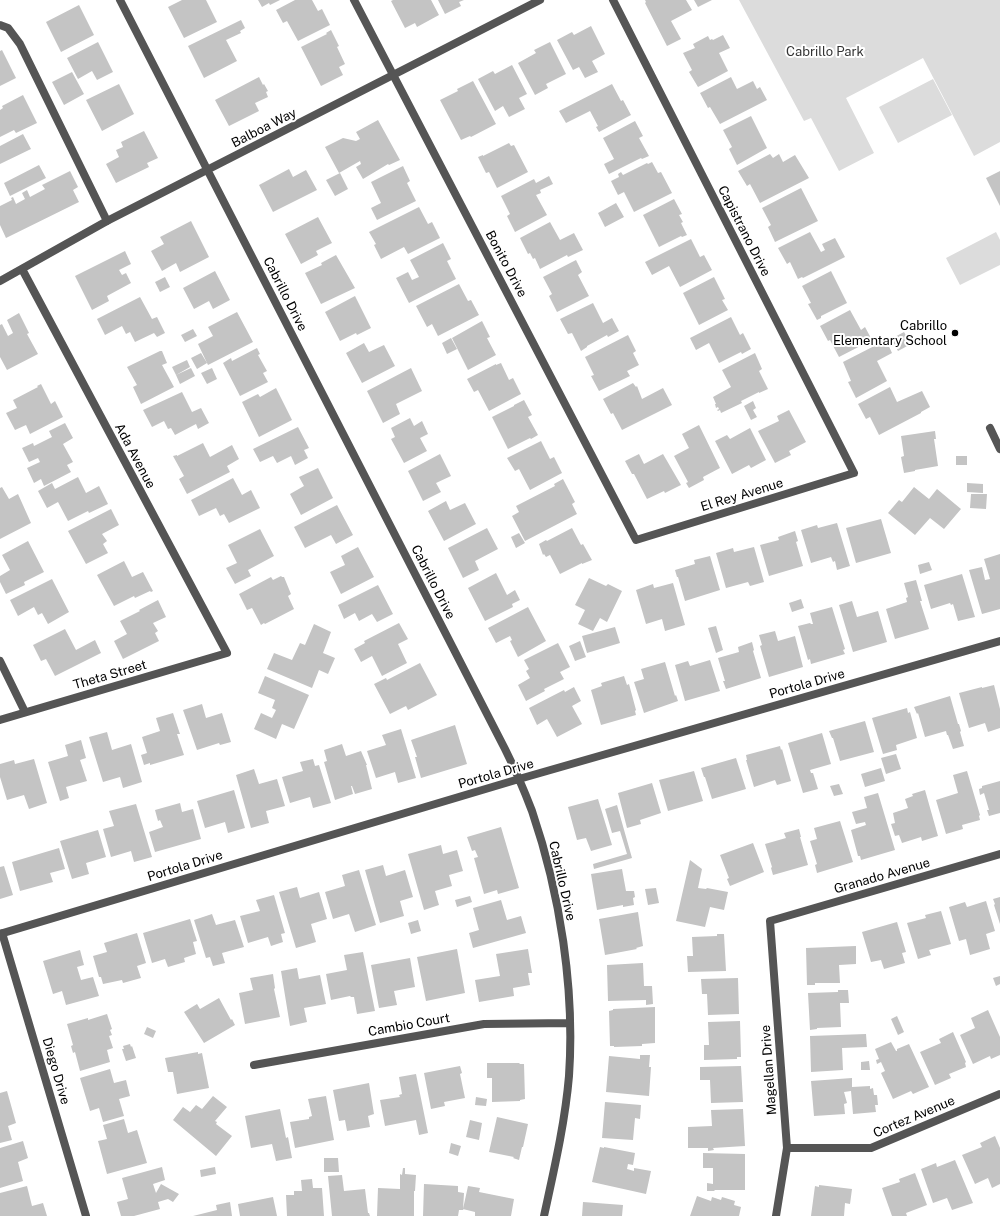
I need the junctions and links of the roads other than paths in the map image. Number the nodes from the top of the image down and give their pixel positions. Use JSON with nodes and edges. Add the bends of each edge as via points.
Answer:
{"nodes":[{"id":1,"x":120,"y":0,"type":"edge"},
{"id":2,"x":354,"y":0,"type":"edge"},
{"id":3,"x":540,"y":0,"type":"edge"},
{"id":4,"x":613,"y":0,"type":"edge"},
{"id":5,"x":0,"y":25,"type":"edge"},
{"id":6,"x":394,"y":76,"type":"junction"},
{"id":7,"x":207,"y":170,"type":"junction"},
{"id":8,"x":107,"y":222,"type":"junction"},
{"id":9,"x":22,"y":270,"type":"junction"},
{"id":10,"x":0,"y":281,"type":"edge"},
{"id":11,"x":990,"y":428,"type":"dead end"},
{"id":12,"x":1000,"y":448,"type":"edge"},
{"id":13,"x":854,"y":473,"type":"joint"},
{"id":14,"x":636,"y":540,"type":"joint"},
{"id":15,"x":1000,"y":641,"type":"edge"},
{"id":16,"x":227,"y":654,"type":"joint"},
{"id":17,"x":0,"y":661,"type":"edge"},
{"id":18,"x":25,"y":712,"type":"junction"},
{"id":19,"x":0,"y":720,"type":"edge"},
{"id":20,"x":519,"y":779,"type":"junction"},
{"id":21,"x":1000,"y":854,"type":"edge"},
{"id":22,"x":770,"y":921,"type":"joint"},
{"id":23,"x":1,"y":934,"type":"edge"},
{"id":24,"x":570,"y":1023,"type":"junction"},
{"id":25,"x":254,"y":1065,"type":"dead end"},
{"id":26,"x":1000,"y":1094,"type":"edge"},
{"id":27,"x":787,"y":1148,"type":"junction"},
{"id":28,"x":86,"y":1216,"type":"edge"},
{"id":29,"x":544,"y":1216,"type":"edge"},
{"id":30,"x":776,"y":1216,"type":"edge"}],
"edges":[{"from":1,"to":7,"type":"street","name":"Cabrillo Drive"},
{"from":2,"to":6,"type":"street","name":"Bonito Drive"},
{"from":3,"to":6,"type":"street","name":"Balboa Way"},
{"from":4,"to":13,"type":"street","name":"Capistrano Drive"},
{"from":5,"to":8,"type":"street","via":[[8,28],[20,44]]},
{"from":6,"to":7,"type":"street","name":"Balboa Way"},
{"from":6,"to":14,"type":"street","name":"Bonito Drive"},
{"from":7,"to":8,"type":"street","name":"Balboa Way"},
{"from":7,"to":20,"type":"street","name":"Cabrillo Drive"},
{"from":8,"to":9,"type":"street","name":"Balboa Way"},
{"from":9,"to":10,"type":"street","name":"Balboa Way"},
{"from":9,"to":16,"type":"street","name":"Ada Avenue"},
{"from":11,"to":12,"type":"street"},
{"from":13,"to":14,"type":"street","name":"El Rey Avenue"},
{"from":15,"to":20,"type":"street","name":"Portola Drive"},
{"from":16,"to":18,"type":"street","name":"Theta Street"},
{"from":17,"to":18,"type":"street"},
{"from":18,"to":19,"type":"street","name":"Theta Street"},
{"from":20,"to":23,"type":"street","name":"Portola Drive"},
{"from":20,"to":24,"type":"street","name":"Cabrillo Drive","via":[[532,811],[559,914]]},
{"from":21,"to":22,"type":"street","name":"Granado Avenue"},
{"from":22,"to":27,"type":"street","name":"Magellan Drive"},
{"from":23,"to":28,"type":"street","name":"Diego Drive"},
{"from":24,"to":25,"type":"street","name":"Cambio Court","via":[[484,1024]]},
{"from":24,"to":29,"type":"street","name":"Cabrillo Drive","via":[[569,1076],[563,1127]]},
{"from":26,"to":27,"type":"street","name":"Cortez Avenue","via":[[871,1148]]},
{"from":27,"to":30,"type":"street","name":"Magellan Drive"}]}
